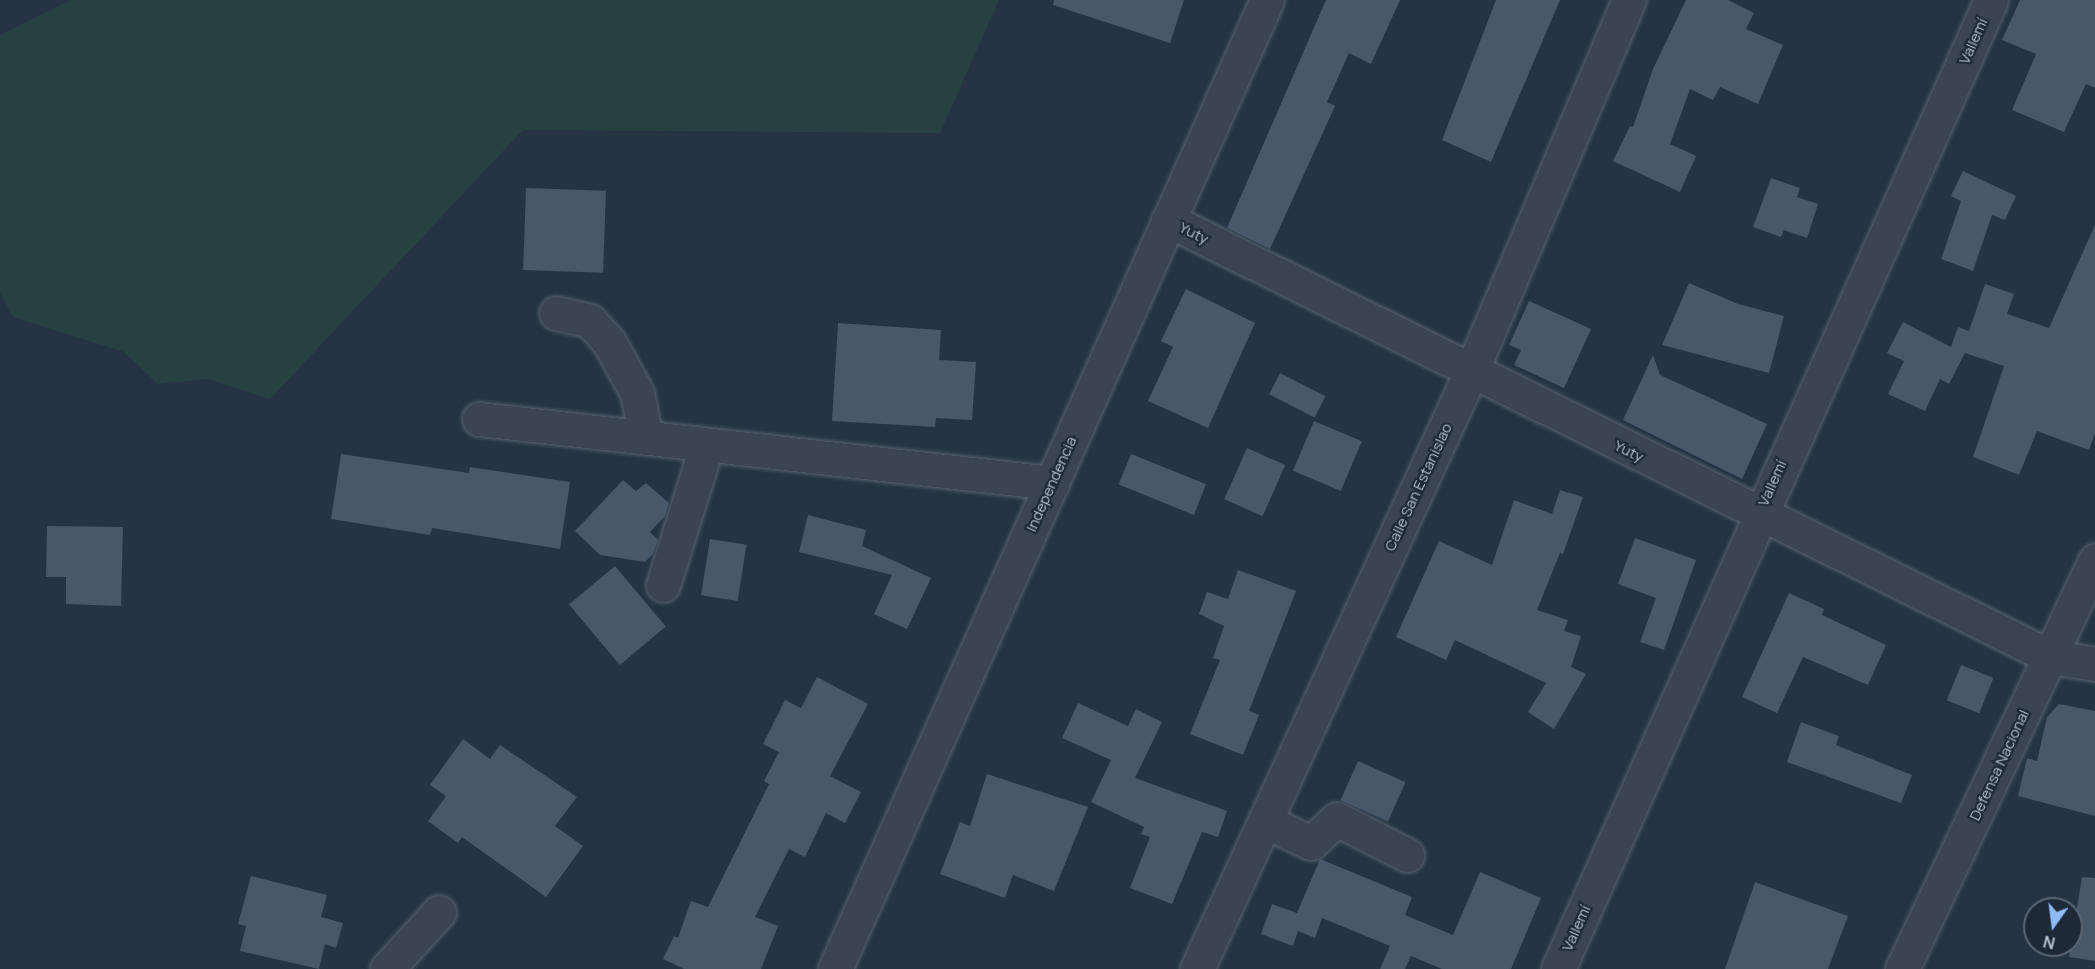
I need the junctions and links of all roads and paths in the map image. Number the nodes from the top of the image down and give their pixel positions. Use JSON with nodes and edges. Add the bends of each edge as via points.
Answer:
{"nodes":[{"id":1,"x":1267,"y":0,"type":"edge"},
{"id":2,"x":1629,"y":0,"type":"edge"},
{"id":3,"x":1991,"y":0,"type":"edge"},
{"id":4,"x":1168,"y":220,"type":"junction"},
{"id":5,"x":556,"y":313,"type":"dead end"},
{"id":6,"x":1471,"y":372,"type":"junction"},
{"id":7,"x":479,"y":419,"type":"dead end"},
{"id":8,"x":646,"y":438,"type":"junction"},
{"id":9,"x":707,"y":445,"type":"junction"},
{"id":10,"x":1052,"y":483,"type":"junction"},
{"id":11,"x":1758,"y":515,"type":"junction"},
{"id":12,"x":2095,"y":560,"type":"edge"},
{"id":13,"x":663,"y":585,"type":"dead end"},
{"id":14,"x":2050,"y":657,"type":"junction"},
{"id":15,"x":2095,"y":664,"type":"edge"},
{"id":16,"x":1265,"y":821,"type":"junction"},
{"id":17,"x":1407,"y":855,"type":"dead end"},
{"id":18,"x":439,"y":912,"type":"dead end"},
{"id":19,"x":842,"y":967,"type":"edge"},
{"id":20,"x":387,"y":969,"type":"edge"},
{"id":21,"x":1197,"y":969,"type":"edge"},
{"id":22,"x":1558,"y":969,"type":"edge"},
{"id":23,"x":1902,"y":969,"type":"edge"}],
"edges":[{"from":1,"to":4,"type":"street","name":"Independencia"},
{"from":2,"to":6,"type":"street","name":"Calle San Estanislao"},
{"from":3,"to":11,"type":"street","name":"Vallemí"},
{"from":4,"to":6,"type":"street","name":"Yuty"},
{"from":4,"to":10,"type":"street","name":"Independencia"},
{"from":5,"to":8,"type":"street","via":[[590,321],[609,342],[637,393]]},
{"from":6,"to":11,"type":"street","name":"Yuty"},
{"from":6,"to":16,"type":"street","name":"Calle San Estanislao"},
{"from":7,"to":8,"type":"street"},
{"from":8,"to":9,"type":"street"},
{"from":9,"to":10,"type":"street"},
{"from":9,"to":13,"type":"street"},
{"from":10,"to":19,"type":"street","name":"Independencia"},
{"from":11,"to":14,"type":"street","name":"Yuty"},
{"from":11,"to":22,"type":"street","name":"Vallemí"},
{"from":12,"to":14,"type":"street","name":"Defensa Nacional"},
{"from":14,"to":15,"type":"street","name":"Yuty"},
{"from":14,"to":23,"type":"street","name":"Defensa Nacional"},
{"from":16,"to":17,"type":"street","via":[[1311,843],[1337,819]]},
{"from":16,"to":21,"type":"street","name":"Calle San Estanislao"},
{"from":18,"to":20,"type":"street"}]}
